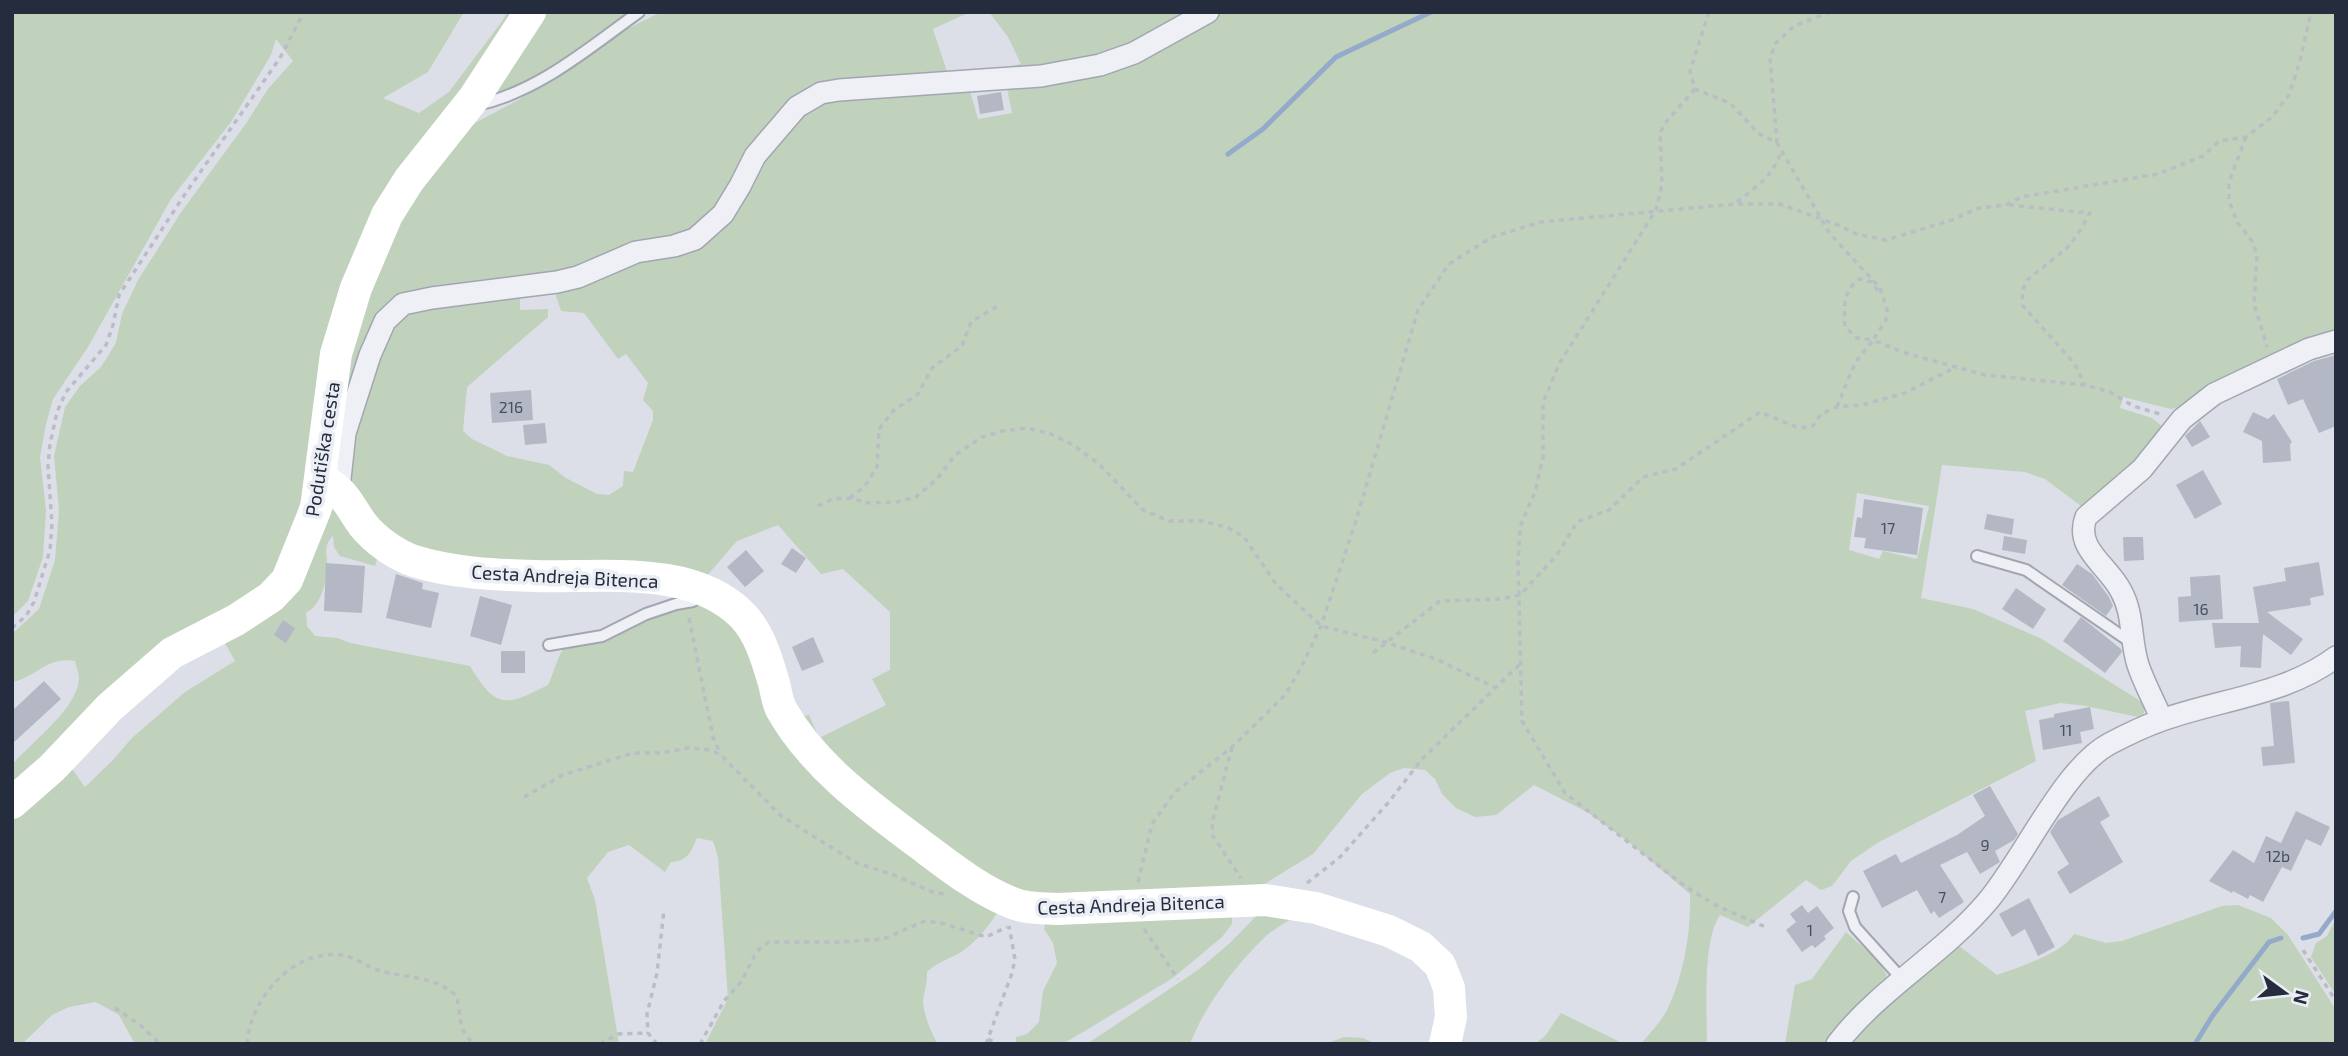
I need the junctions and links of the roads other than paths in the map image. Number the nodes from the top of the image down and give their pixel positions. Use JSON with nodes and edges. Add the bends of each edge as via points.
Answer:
{"nodes":[{"id":1,"x":530,"y":12,"type":"edge"},
{"id":2,"x":639,"y":12,"type":"edge"},
{"id":3,"x":1208,"y":12,"type":"edge"},
{"id":4,"x":467,"y":108,"type":"junction"},
{"id":5,"x":2336,"y":341,"type":"edge"},
{"id":6,"x":330,"y":483,"type":"junction"},
{"id":7,"x":1977,"y":555,"type":"dead end"},
{"id":8,"x":708,"y":592,"type":"junction"},
{"id":9,"x":548,"y":645,"type":"dead end"},
{"id":10,"x":2134,"y":645,"type":"junction"},
{"id":11,"x":2336,"y":657,"type":"edge"},
{"id":12,"x":2162,"y":720,"type":"junction"},
{"id":13,"x":12,"y":803,"type":"edge"},
{"id":14,"x":1853,"y":897,"type":"dead end"},
{"id":15,"x":1902,"y":979,"type":"junction"},
{"id":16,"x":1445,"y":1044,"type":"edge"},
{"id":17,"x":1837,"y":1044,"type":"edge"}],
"edges":[{"from":1,"to":4,"type":"street","name":"Podutiška cesta"},
{"from":2,"to":4,"type":"lane","via":[[512,96]]},
{"from":3,"to":6,"type":"street","via":[[1134,53],[1070,72],[821,93],[797,107],[767,140],[723,214],[695,239],[636,253],[557,282],[403,304],[385,321],[370,355]]},
{"from":4,"to":6,"type":"street","name":"Podutiška cesta","via":[[387,215],[356,288],[336,354],[326,425]]},
{"from":5,"to":10,"type":"street","via":[[2214,394],[2182,419],[2142,469],[2086,517],[2082,529],[2086,547],[2120,589],[2130,610]]},
{"from":6,"to":8,"type":"street","name":"Cesta Andreja Bitenca","via":[[365,527],[396,553],[415,561],[534,576],[633,576]]},
{"from":6,"to":13,"type":"street","name":"Podutiška cesta","via":[[279,589],[236,620],[172,653]]},
{"from":7,"to":10,"type":"lane","via":[[2026,570]]},
{"from":8,"to":9,"type":"lane","via":[[694,601],[646,614],[603,636]]},
{"from":8,"to":16,"type":"street","name":"Cesta Andreja Bitenca","via":[[744,617],[761,643],[780,707],[808,746],[840,780],[1009,914],[1029,908],[1251,899],[1316,908],[1389,931],[1421,947],[1440,965],[1449,988],[1451,1017]]},
{"from":10,"to":12,"type":"street","via":[[2138,666]]},
{"from":11,"to":12,"type":"street","via":[[2298,681]]},
{"from":12,"to":15,"type":"street","via":[[2098,751],[2065,789],[1988,901]]},
{"from":14,"to":15,"type":"lane","via":[[1849,911],[1856,927]]},
{"from":15,"to":17,"type":"street","via":[[1851,1025]]}]}
